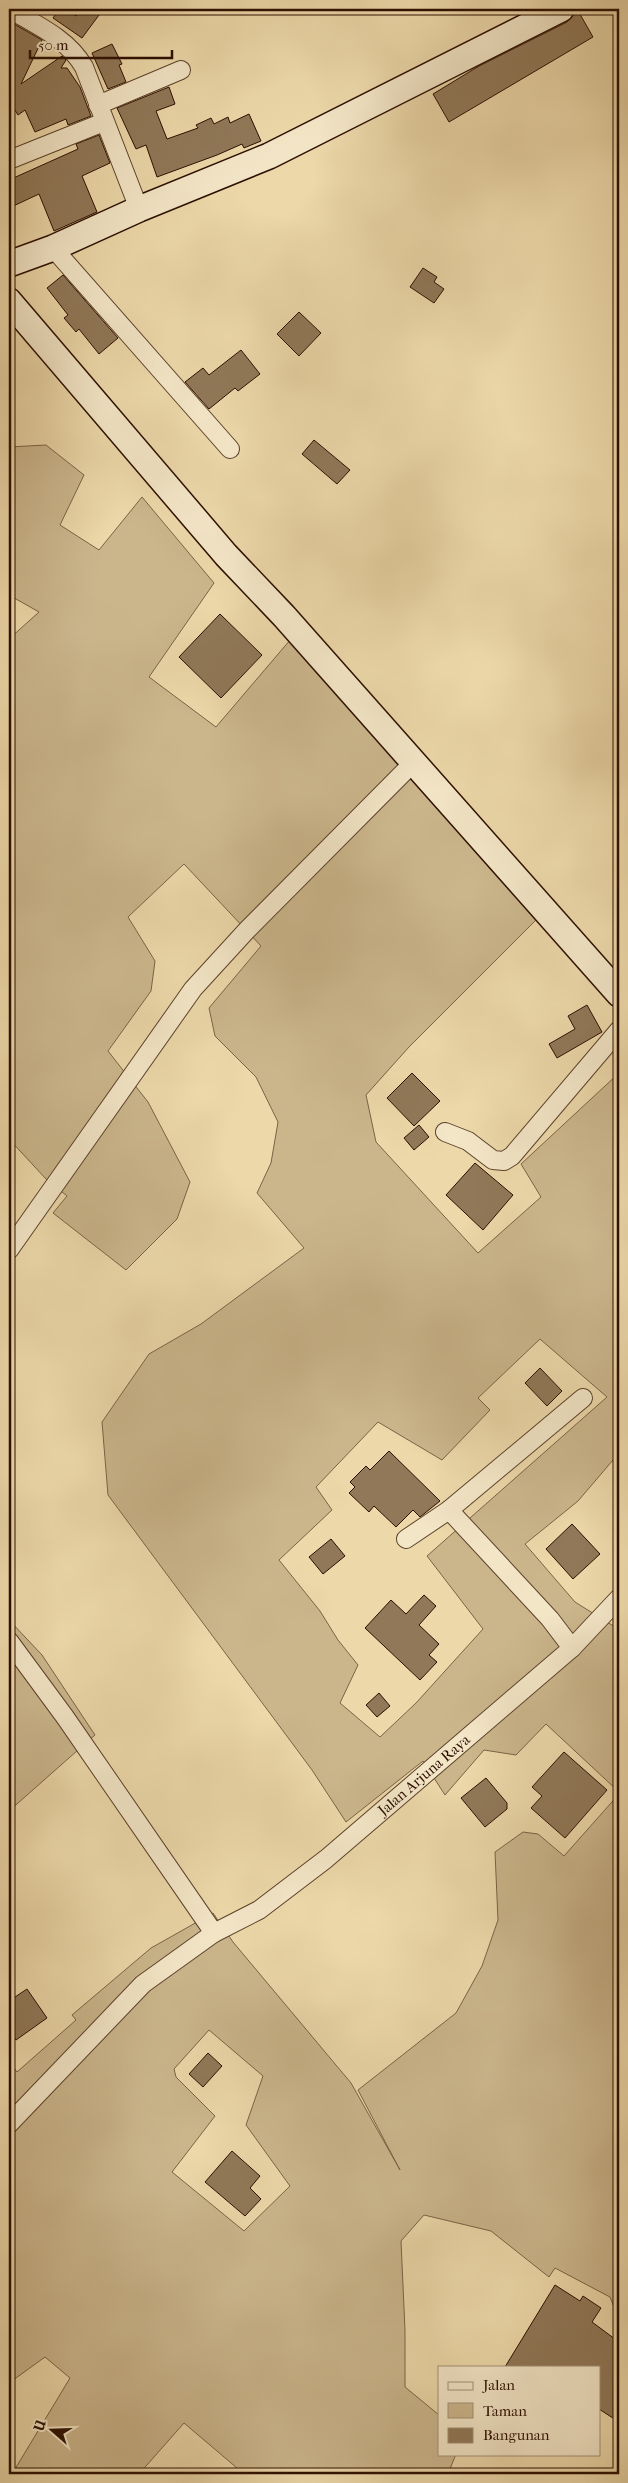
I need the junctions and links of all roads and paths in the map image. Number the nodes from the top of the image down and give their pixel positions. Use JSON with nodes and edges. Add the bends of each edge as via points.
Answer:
{"nodes":[{"id":1,"x":9,"y":9,"type":"edge"},
{"id":2,"x":561,"y":9,"type":"edge"},
{"id":3,"x":182,"y":70,"type":"dead end"},
{"id":4,"x":98,"y":105,"type":"junction"},
{"id":5,"x":104,"y":122,"type":"junction"},
{"id":6,"x":12,"y":153,"type":"edge"},
{"id":7,"x":139,"y":209,"type":"junction"},
{"id":8,"x":53,"y":248,"type":"junction"},
{"id":9,"x":9,"y":264,"type":"edge"},
{"id":10,"x":9,"y":301,"type":"edge"},
{"id":11,"x":230,"y":449,"type":"dead end"},
{"id":12,"x":414,"y":762,"type":"junction"},
{"id":13,"x":619,"y":994,"type":"edge"},
{"id":14,"x":619,"y":1030,"type":"edge"},
{"id":15,"x":446,"y":1132,"type":"dead end"},
{"id":16,"x":9,"y":1250,"type":"edge"},
{"id":17,"x":583,"y":1398,"type":"dead end"},
{"id":18,"x":449,"y":1510,"type":"junction"},
{"id":19,"x":406,"y":1539,"type":"dead end"},
{"id":20,"x":619,"y":1598,"type":"edge"},
{"id":21,"x":9,"y":1641,"type":"edge"},
{"id":22,"x":572,"y":1648,"type":"junction"},
{"id":23,"x":214,"y":1933,"type":"junction"},
{"id":24,"x":9,"y":2124,"type":"edge"}],
"edges":[{"from":1,"to":4,"type":"street","via":[[68,45],[84,67]]},
{"from":2,"to":7,"type":"street","via":[[270,156]]},
{"from":3,"to":4,"type":"street"},
{"from":4,"to":5,"type":"street"},
{"from":5,"to":6,"type":"street"},
{"from":5,"to":7,"type":"street"},
{"from":7,"to":8,"type":"street"},
{"from":8,"to":9,"type":"street"},
{"from":8,"to":11,"type":"street"},
{"from":10,"to":12,"type":"street","via":[[226,555]]},
{"from":12,"to":13,"type":"street"},
{"from":12,"to":16,"type":"street","via":[[193,989]]},
{"from":14,"to":15,"type":"street","via":[[512,1156],[504,1161],[493,1160],[468,1140]]},
{"from":17,"to":18,"type":"street"},
{"from":18,"to":19,"type":"street"},
{"from":18,"to":22,"type":"street","via":[[550,1619]]},
{"from":20,"to":22,"type":"street","name":"Jalan Arjuna Raya"},
{"from":21,"to":23,"type":"street"},
{"from":22,"to":23,"type":"street","name":"Jalan Arjuna Raya","via":[[288,1888],[259,1910]]},
{"from":23,"to":24,"type":"street","name":"Jalan Arjuna Raya","via":[[144,1984]]}]}
